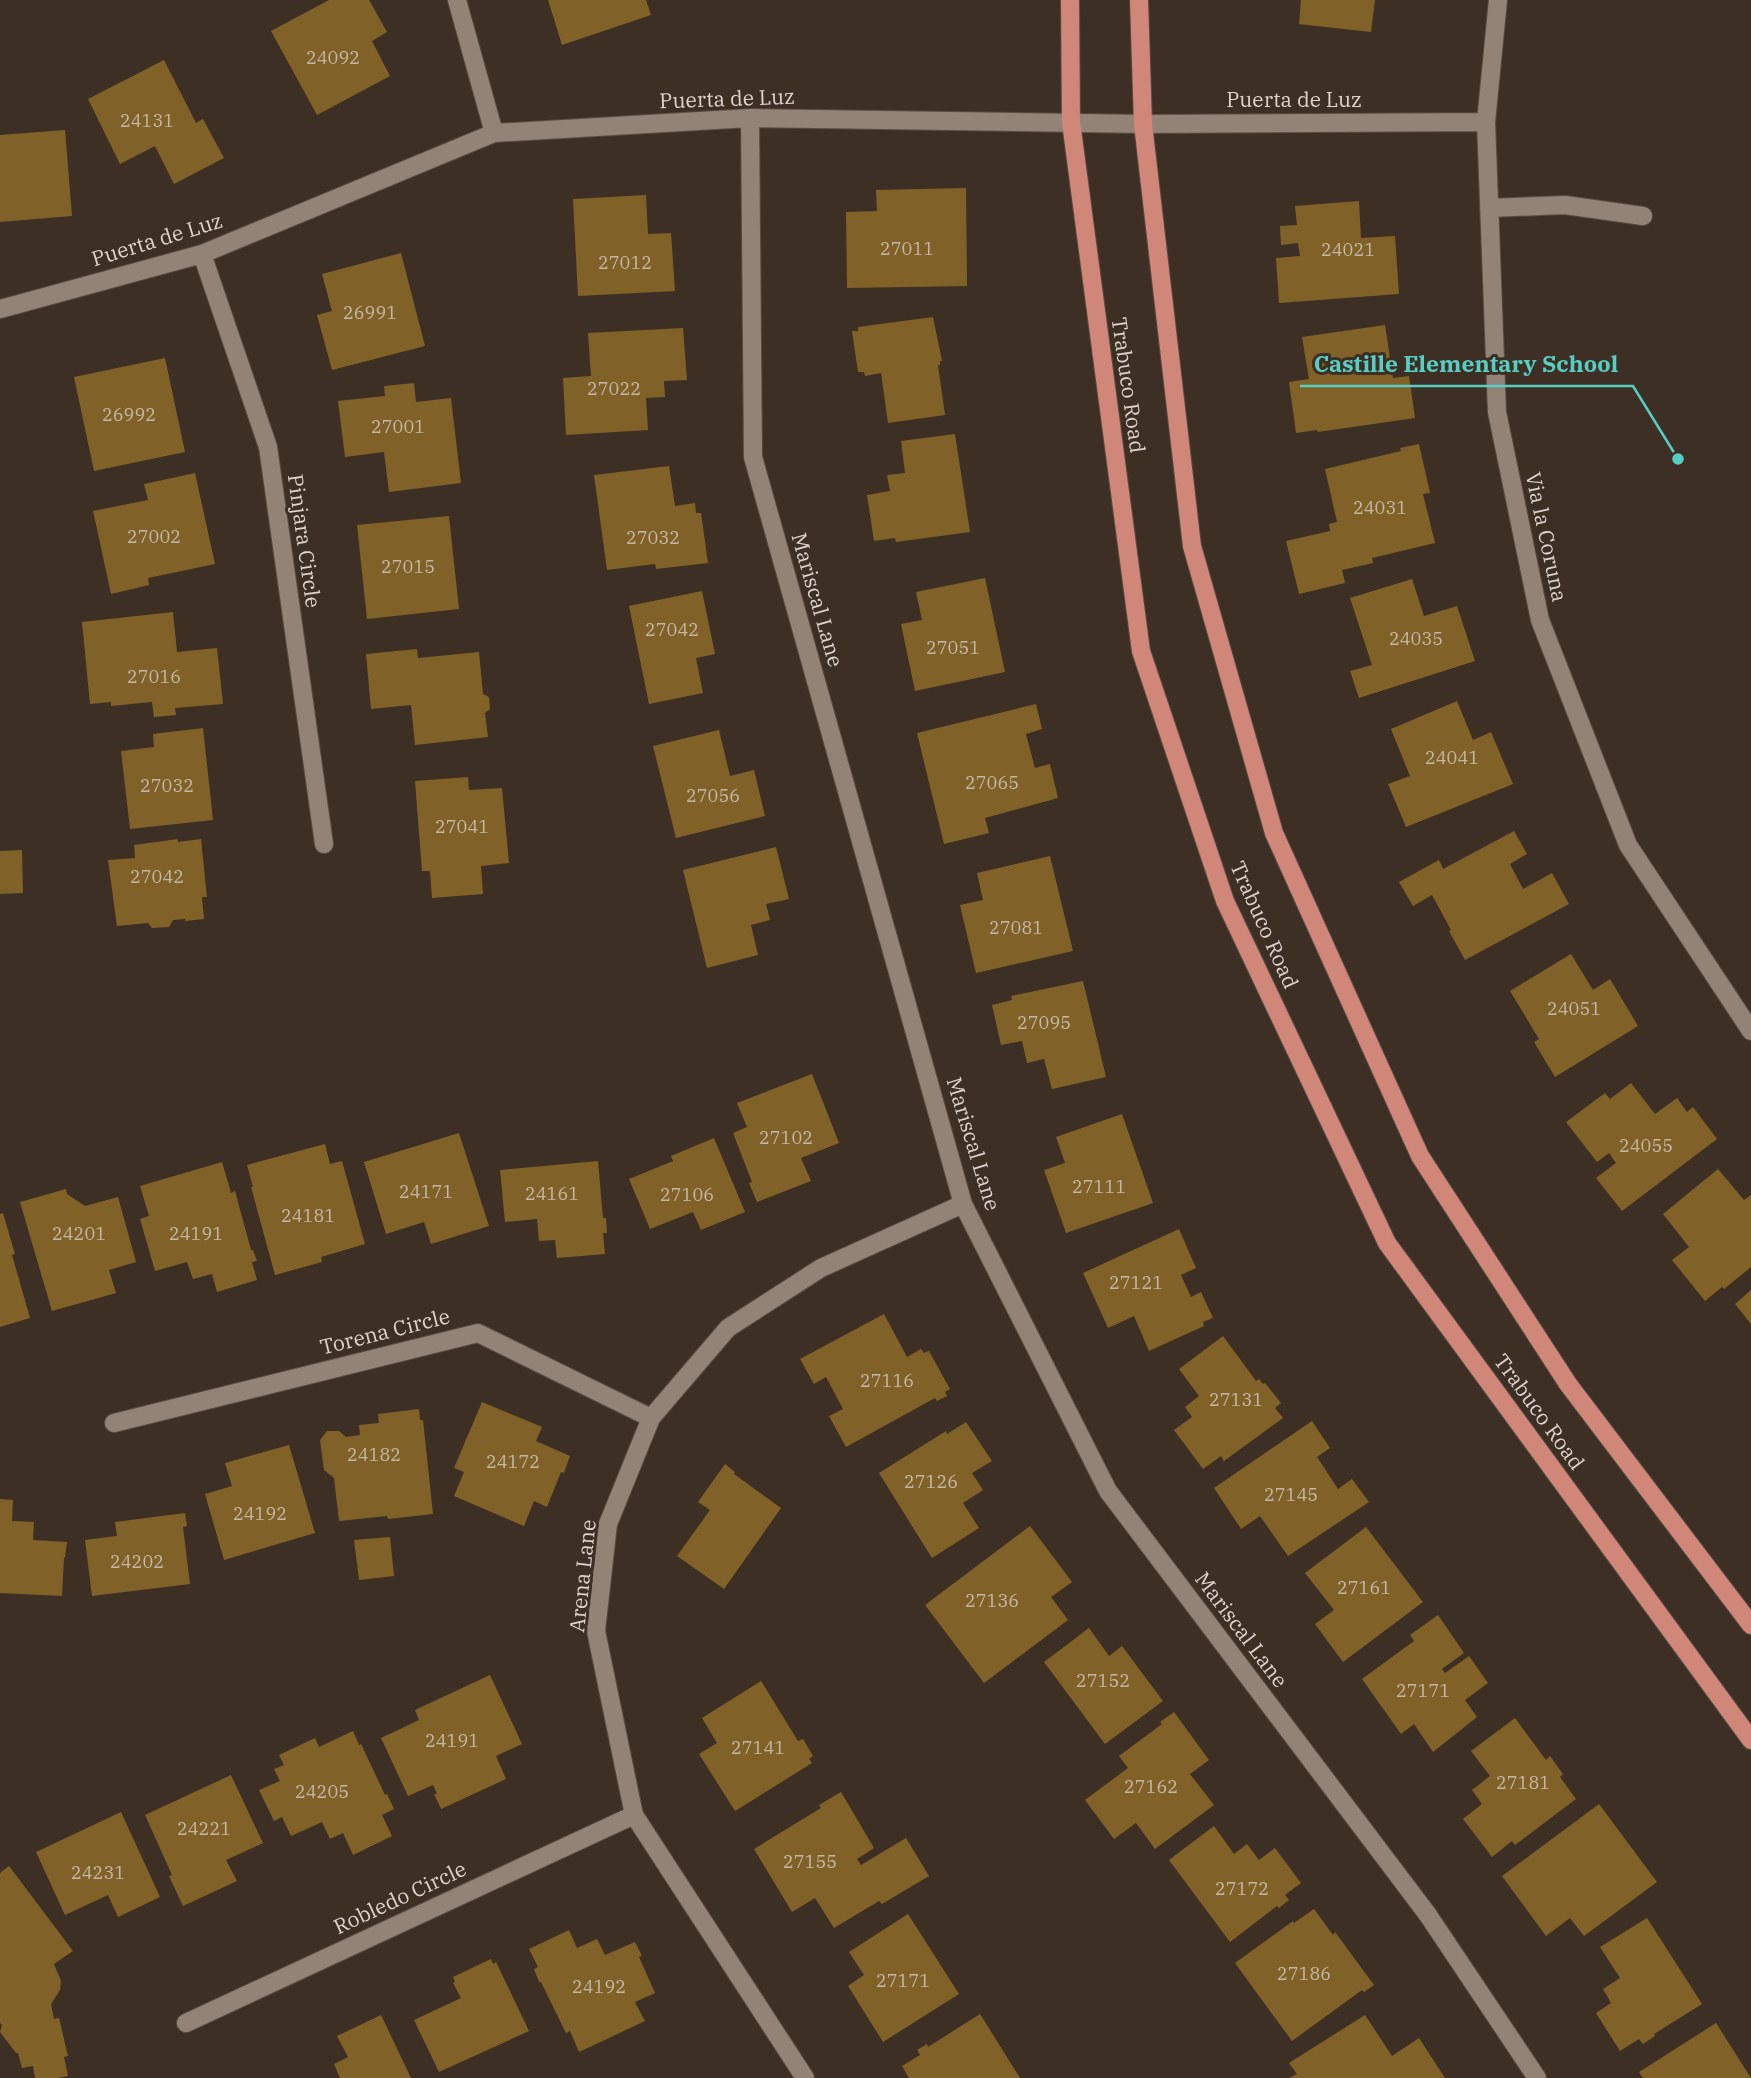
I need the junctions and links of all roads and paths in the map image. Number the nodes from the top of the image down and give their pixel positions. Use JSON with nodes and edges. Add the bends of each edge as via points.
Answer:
{"nodes":[{"id":1,"x":457,"y":0,"type":"edge"},
{"id":2,"x":1070,"y":0,"type":"edge"},
{"id":3,"x":1139,"y":0,"type":"edge"},
{"id":4,"x":1498,"y":0,"type":"edge"},
{"id":5,"x":750,"y":118,"type":"junction"},
{"id":6,"x":1071,"y":122,"type":"junction"},
{"id":7,"x":1486,"y":122,"type":"junction"},
{"id":8,"x":1143,"y":124,"type":"junction"},
{"id":9,"x":494,"y":133,"type":"junction"},
{"id":10,"x":1489,"y":208,"type":"junction"},
{"id":11,"x":1643,"y":216,"type":"dead end"},
{"id":12,"x":201,"y":254,"type":"junction"},
{"id":13,"x":0,"y":309,"type":"edge"},
{"id":14,"x":324,"y":844,"type":"dead end"},
{"id":15,"x":1751,"y":1031,"type":"edge"},
{"id":16,"x":963,"y":1204,"type":"junction"},
{"id":17,"x":651,"y":1418,"type":"junction"},
{"id":18,"x":114,"y":1423,"type":"dead end"},
{"id":19,"x":1751,"y":1625,"type":"edge"},
{"id":20,"x":1751,"y":1740,"type":"edge"},
{"id":21,"x":634,"y":1815,"type":"junction"},
{"id":22,"x":186,"y":2022,"type":"dead end"},
{"id":23,"x":805,"y":2078,"type":"edge"},
{"id":24,"x":1537,"y":2078,"type":"edge"}],
"edges":[{"from":1,"to":9,"type":"street"},
{"from":2,"to":6,"type":"main road","name":"Trabuco Road"},
{"from":3,"to":8,"type":"main road","name":"Trabuco Road"},
{"from":4,"to":7,"type":"street","name":"Via la Coruna"},
{"from":5,"to":6,"type":"street","name":"Puerta de Luz"},
{"from":5,"to":9,"type":"street","name":"Puerta de Luz"},
{"from":5,"to":16,"type":"street","name":"Mariscal Lane","via":[[753,457]]},
{"from":6,"to":8,"type":"street","name":"Puerta de Luz"},
{"from":6,"to":20,"type":"main road","name":"Trabuco Road","via":[[1141,651],[1225,901],[1387,1242]]},
{"from":7,"to":8,"type":"street","name":"Puerta de Luz"},
{"from":7,"to":10,"type":"street","name":"Via la Coruna"},
{"from":8,"to":19,"type":"main road","name":"Trabuco Road","via":[[1192,546],[1274,833],[1420,1156],[1568,1384]]},
{"from":9,"to":12,"type":"street","name":"Puerta de Luz"},
{"from":10,"to":11,"type":"street","via":[[1565,205]]},
{"from":10,"to":15,"type":"street","name":"Via la Coruna","via":[[1497,412],[1540,620],[1628,845]]},
{"from":12,"to":13,"type":"street","name":"Puerta de Luz"},
{"from":12,"to":14,"type":"street","name":"Pinjara Circle","via":[[268,447]]},
{"from":16,"to":17,"type":"street","name":"Arena Lane","via":[[821,1268],[728,1328]]},
{"from":16,"to":24,"type":"street","name":"Mariscal Lane","via":[[1108,1491],[1428,1915]]},
{"from":17,"to":18,"type":"street","name":"Torena Circle","via":[[478,1333]]},
{"from":17,"to":21,"type":"street","name":"Arena Lane","via":[[608,1524],[596,1631]]},
{"from":21,"to":22,"type":"street","name":"Robledo Circle"},
{"from":21,"to":23,"type":"street","name":"Arena Lane"}]}
